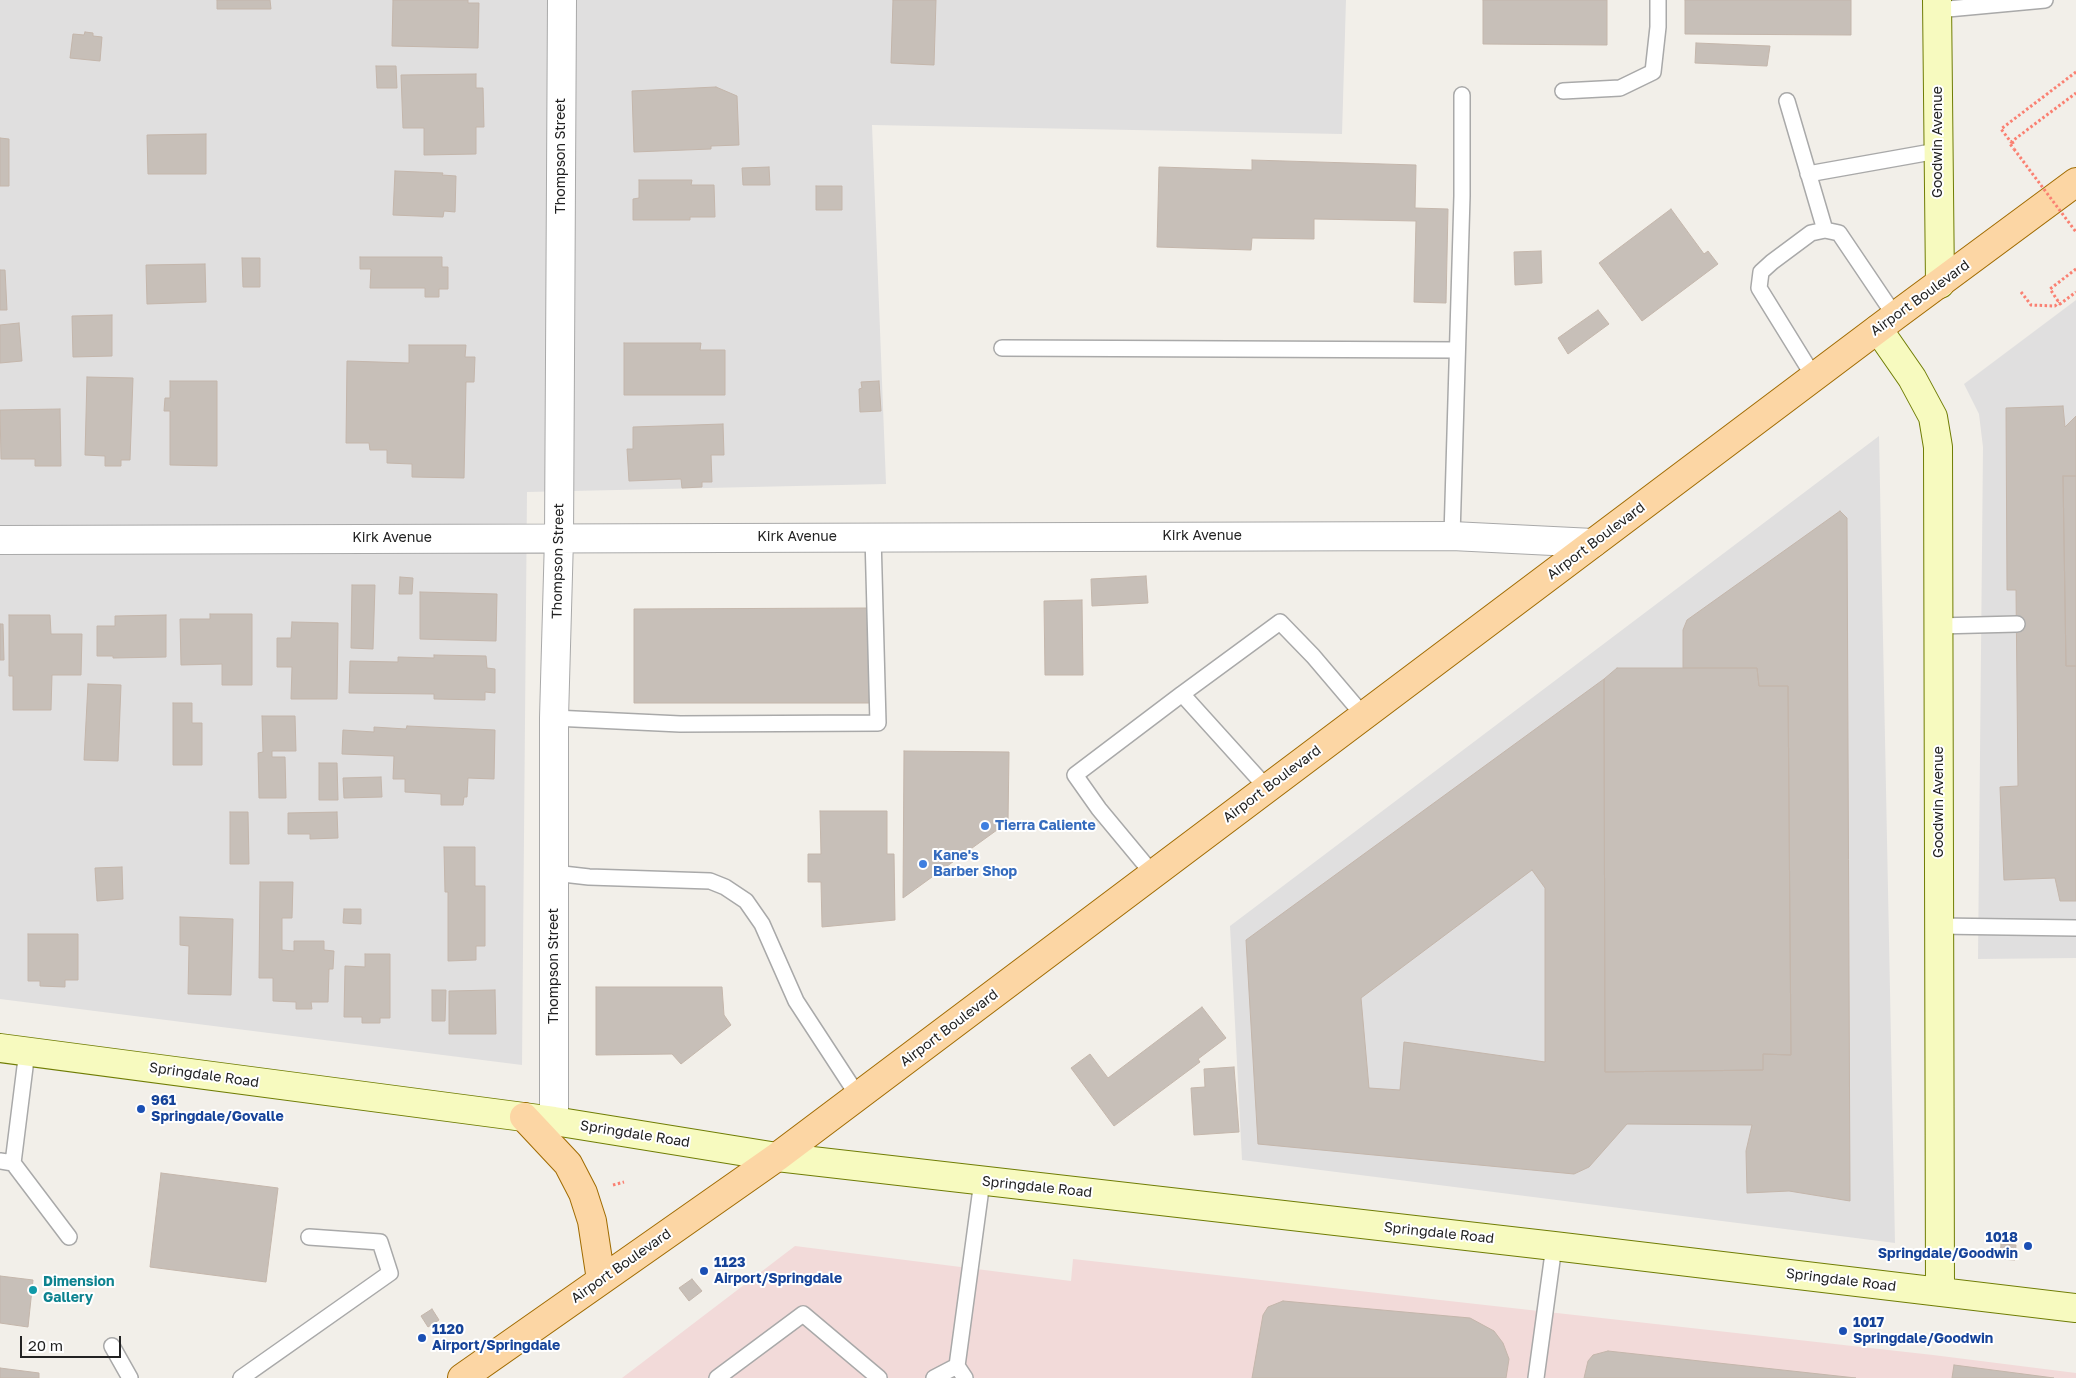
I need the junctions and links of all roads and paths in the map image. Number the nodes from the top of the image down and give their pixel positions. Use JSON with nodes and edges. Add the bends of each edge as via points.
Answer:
{"nodes":[{"id":1,"x":562,"y":0,"type":"edge"},
{"id":2,"x":1658,"y":0,"type":"edge"},
{"id":3,"x":2045,"y":0,"type":"edge"},
{"id":4,"x":1937,"y":5,"type":"edge"},
{"id":5,"x":2076,"y":73,"type":"edge"},
{"id":6,"x":1563,"y":91,"type":"dead end"},
{"id":7,"x":2076,"y":94,"type":"edge"},
{"id":8,"x":1462,"y":95,"type":"dead end"},
{"id":9,"x":1787,"y":101,"type":"dead end"},
{"id":10,"x":1998,"y":132,"type":"dead end"},
{"id":11,"x":1937,"y":151,"type":"junction"},
{"id":12,"x":1808,"y":174,"type":"junction"},
{"id":13,"x":2076,"y":182,"type":"edge"},
{"id":14,"x":1825,"y":230,"type":"junction"},
{"id":15,"x":2076,"y":232,"type":"edge"},
{"id":16,"x":2076,"y":269,"type":"edge"},
{"id":17,"x":1940,"y":284,"type":"junction"},
{"id":18,"x":2076,"y":291,"type":"edge"},
{"id":19,"x":2021,"y":292,"type":"dead end"},
{"id":20,"x":1886,"y":322,"type":"junction"},
{"id":21,"x":1002,"y":348,"type":"dead end"},
{"id":22,"x":1457,"y":350,"type":"junction"},
{"id":23,"x":1814,"y":377,"type":"junction"},
{"id":24,"x":873,"y":536,"type":"junction"},
{"id":25,"x":1452,"y":536,"type":"junction"},
{"id":26,"x":559,"y":538,"type":"junction"},
{"id":27,"x":0,"y":540,"type":"edge"},
{"id":28,"x":1593,"y":543,"type":"junction"},
{"id":29,"x":2017,"y":624,"type":"dead end"},
{"id":30,"x":1938,"y":626,"type":"junction"},
{"id":31,"x":1182,"y":694,"type":"junction"},
{"id":32,"x":1364,"y":716,"type":"junction"},
{"id":33,"x":554,"y":718,"type":"junction"},
{"id":34,"x":1267,"y":788,"type":"junction"},
{"id":35,"x":554,"y":873,"type":"junction"},
{"id":36,"x":1153,"y":874,"type":"junction"},
{"id":37,"x":1939,"y":926,"type":"junction"},
{"id":38,"x":2076,"y":928,"type":"edge"},
{"id":39,"x":0,"y":1048,"type":"edge"},
{"id":40,"x":27,"y":1051,"type":"junction"},
{"id":41,"x":858,"y":1096,"type":"junction"},
{"id":42,"x":524,"y":1117,"type":"junction"},
{"id":43,"x":554,"y":1121,"type":"junction"},
{"id":44,"x":778,"y":1157,"type":"junction"},
{"id":45,"x":6,"y":1162,"type":"edge"},
{"id":46,"x":982,"y":1181,"type":"junction"},
{"id":47,"x":69,"y":1237,"type":"dead end"},
{"id":48,"x":309,"y":1237,"type":"dead end"},
{"id":49,"x":1554,"y":1246,"type":"junction"},
{"id":50,"x":601,"y":1280,"type":"junction"},
{"id":51,"x":1940,"y":1292,"type":"junction"},
{"id":52,"x":2076,"y":1308,"type":"edge"},
{"id":53,"x":112,"y":1346,"type":"dead end"},
{"id":54,"x":961,"y":1372,"type":"edge"},
{"id":55,"x":130,"y":1378,"type":"edge"},
{"id":56,"x":241,"y":1378,"type":"edge"},
{"id":57,"x":462,"y":1378,"type":"edge"},
{"id":58,"x":717,"y":1378,"type":"edge"},
{"id":59,"x":879,"y":1378,"type":"edge"},
{"id":60,"x":934,"y":1378,"type":"edge"},
{"id":61,"x":1536,"y":1378,"type":"edge"}],
"edges":[{"from":1,"to":26,"type":"street","name":"Thompson Street"},
{"from":2,"to":6,"type":"lane","via":[[1653,72],[1620,88]]},
{"from":3,"to":4,"type":"lane"},
{"from":4,"to":11,"type":"main road","name":"Goodwin Avenue"},
{"from":5,"to":7,"type":"path","via":[[2001,129],[2011,142]]},
{"from":5,"to":10,"type":"path"},
{"from":7,"to":15,"type":"path","bridge":true,"via":[[2010,144]]},
{"from":8,"to":22,"type":"lane"},
{"from":9,"to":12,"type":"lane"},
{"from":11,"to":12,"type":"lane"},
{"from":11,"to":17,"type":"main road","name":"Goodwin Avenue"},
{"from":12,"to":14,"type":"lane"},
{"from":13,"to":17,"type":"main road","name":"Airport Boulevard"},
{"from":14,"to":20,"type":"lane","via":[[1839,233]]},
{"from":14,"to":23,"type":"lane","via":[[1811,233],[1772,262],[1761,272],[1759,288]]},
{"from":16,"to":18,"type":"path","via":[[2050,289],[2060,304]]},
{"from":17,"to":20,"type":"main road","name":"Airport Boulevard"},
{"from":18,"to":19,"type":"path","via":[[2055,306],[2031,305]]},
{"from":20,"to":23,"type":"main road","name":"Airport Boulevard"},
{"from":20,"to":30,"type":"main road","name":"Goodwin Avenue","via":[[1933,417],[1938,447]]},
{"from":21,"to":22,"type":"lane"},
{"from":22,"to":25,"type":"lane"},
{"from":23,"to":28,"type":"main road","name":"Airport Boulevard"},
{"from":24,"to":25,"type":"street","name":"Kirk Avenue"},
{"from":24,"to":26,"type":"street","name":"Kirk Avenue"},
{"from":24,"to":33,"type":"lane","via":[[878,723],[680,724]]},
{"from":25,"to":28,"type":"street","name":"Kirk Avenue"},
{"from":26,"to":27,"type":"street","name":"Kirk Avenue"},
{"from":26,"to":33,"type":"street","name":"Thompson Street"},
{"from":28,"to":32,"type":"main road","name":"Airport Boulevard"},
{"from":29,"to":30,"type":"lane"},
{"from":30,"to":37,"type":"main road","name":"Goodwin Avenue"},
{"from":31,"to":32,"type":"lane","via":[[1280,622]]},
{"from":31,"to":34,"type":"lane"},
{"from":31,"to":36,"type":"lane","via":[[1074,775]]},
{"from":32,"to":34,"type":"main road","name":"Airport Boulevard"},
{"from":33,"to":35,"type":"street","name":"Thompson Street"},
{"from":34,"to":36,"type":"main road","name":"Airport Boulevard"},
{"from":35,"to":41,"type":"lane","via":[[710,882],[746,901],[762,924],[796,1001]]},
{"from":35,"to":43,"type":"street","name":"Thompson Street"},
{"from":36,"to":41,"type":"main road","name":"Airport Boulevard"},
{"from":37,"to":38,"type":"lane"},
{"from":37,"to":51,"type":"main road","name":"Goodwin Avenue"},
{"from":39,"to":40,"type":"main road","name":"Springdale Road"},
{"from":40,"to":42,"type":"main road","name":"Springdale Road"},
{"from":40,"to":45,"type":"lane"},
{"from":41,"to":44,"type":"main road","name":"Airport Boulevard"},
{"from":42,"to":43,"type":"main road","name":"Springdale Road"},
{"from":42,"to":50,"type":"main road","via":[[568,1164],[583,1193],[592,1221]]},
{"from":43,"to":44,"type":"main road","name":"Springdale Road"},
{"from":44,"to":46,"type":"main road","name":"Springdale Road"},
{"from":44,"to":50,"type":"main road","name":"Airport Boulevard"},
{"from":45,"to":47,"type":"lane"},
{"from":46,"to":49,"type":"main road","name":"Springdale Road"},
{"from":46,"to":54,"type":"lane"},
{"from":48,"to":56,"type":"lane","via":[[380,1242],[390,1273]]},
{"from":49,"to":51,"type":"main road","name":"Springdale Road"},
{"from":49,"to":61,"type":"lane"},
{"from":50,"to":57,"type":"main road","name":"Airport Boulevard"},
{"from":51,"to":52,"type":"main road","name":"Springdale Road"},
{"from":53,"to":55,"type":"lane"},
{"from":54,"to":60,"type":"lane"},
{"from":58,"to":59,"type":"lane","via":[[803,1314]]}]}
